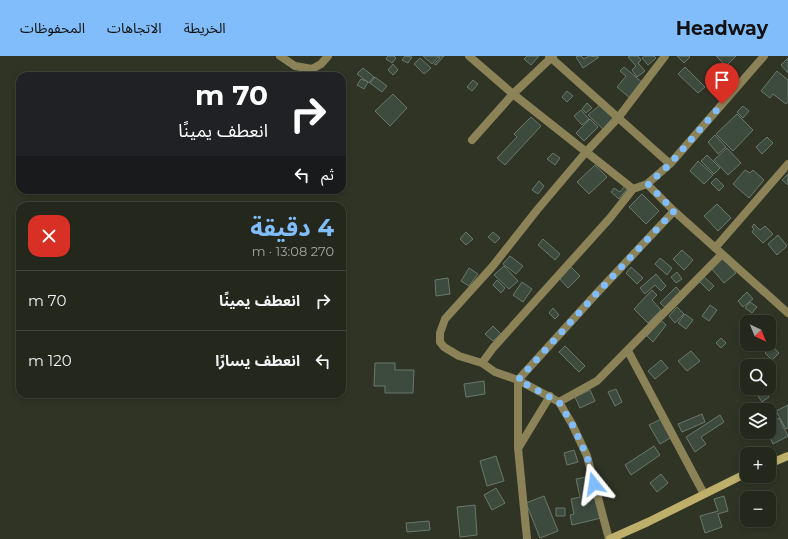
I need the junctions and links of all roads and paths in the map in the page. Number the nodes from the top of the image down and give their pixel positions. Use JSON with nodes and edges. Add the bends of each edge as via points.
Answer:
{"nodes":[{"id":1,"x":280,"y":56,"type":"edge"},
{"id":2,"x":328,"y":56,"type":"edge"},
{"id":3,"x":469,"y":56,"type":"edge"},
{"id":4,"x":665,"y":56,"type":"edge"},
{"id":5,"x":764,"y":56,"type":"edge"},
{"id":6,"x":551,"y":57,"type":"edge"},
{"id":7,"x":514,"y":94,"type":"junction"},
{"id":8,"x":618,"y":118,"type":"junction"},
{"id":9,"x":472,"y":140,"type":"dead end"},
{"id":10,"x":586,"y":152,"type":"junction"},
{"id":11,"x":670,"y":164,"type":"junction"},
{"id":12,"x":788,"y":164,"type":"edge"},
{"id":13,"x":648,"y":184,"type":"junction"},
{"id":14,"x":633,"y":189,"type":"junction"},
{"id":15,"x":674,"y":211,"type":"junction"},
{"id":16,"x":715,"y":248,"type":"junction"},
{"id":17,"x":722,"y":254,"type":"junction"},
{"id":18,"x":788,"y":313,"type":"edge"},
{"id":19,"x":628,"y":351,"type":"junction"},
{"id":20,"x":482,"y":363,"type":"junction"},
{"id":21,"x":518,"y":380,"type":"junction"},
{"id":22,"x":550,"y":396,"type":"junction"},
{"id":23,"x":559,"y":402,"type":"junction"},
{"id":24,"x":518,"y":448,"type":"junction"},
{"id":25,"x":788,"y":456,"type":"edge"},
{"id":26,"x":776,"y":461,"type":"edge"},
{"id":27,"x":740,"y":476,"type":"edge"},
{"id":28,"x":704,"y":494,"type":"junction"},
{"id":29,"x":527,"y":539,"type":"edge"},
{"id":30,"x":610,"y":539,"type":"edge"}],
"edges":[{"from":1,"to":2,"type":"street","via":[[295,66],[312,69]]},
{"from":3,"to":7,"type":"street"},
{"from":4,"to":8,"type":"street"},
{"from":5,"to":11,"type":"street"},
{"from":6,"to":7,"type":"street"},
{"from":6,"to":8,"type":"street"},
{"from":7,"to":9,"type":"street"},
{"from":7,"to":10,"type":"street"},
{"from":8,"to":10,"type":"street"},
{"from":8,"to":11,"type":"street"},
{"from":10,"to":14,"type":"street"},
{"from":10,"to":20,"type":"street","via":[[492,267],[445,319],[440,333],[440,342],[444,347],[459,356]]},
{"from":11,"to":13,"type":"street"},
{"from":12,"to":16,"type":"street"},
{"from":13,"to":14,"type":"street"},
{"from":13,"to":15,"type":"street"},
{"from":14,"to":20,"type":"street"},
{"from":15,"to":16,"type":"street"},
{"from":15,"to":21,"type":"street"},
{"from":16,"to":17,"type":"street"},
{"from":17,"to":18,"type":"street"},
{"from":17,"to":19,"type":"street"},
{"from":19,"to":23,"type":"street","via":[[597,381]]},
{"from":19,"to":28,"type":"street"},
{"from":20,"to":21,"type":"street","via":[[496,372]]},
{"from":21,"to":22,"type":"street"},
{"from":21,"to":24,"type":"street"},
{"from":22,"to":23,"type":"street"},
{"from":22,"to":24,"type":"street"},
{"from":23,"to":30,"type":"street","via":[[587,456]]},
{"from":24,"to":29,"type":"street"},
{"from":25,"to":26,"type":"main road"},
{"from":27,"to":28,"type":"main road"},
{"from":28,"to":30,"type":"main road"}]}
